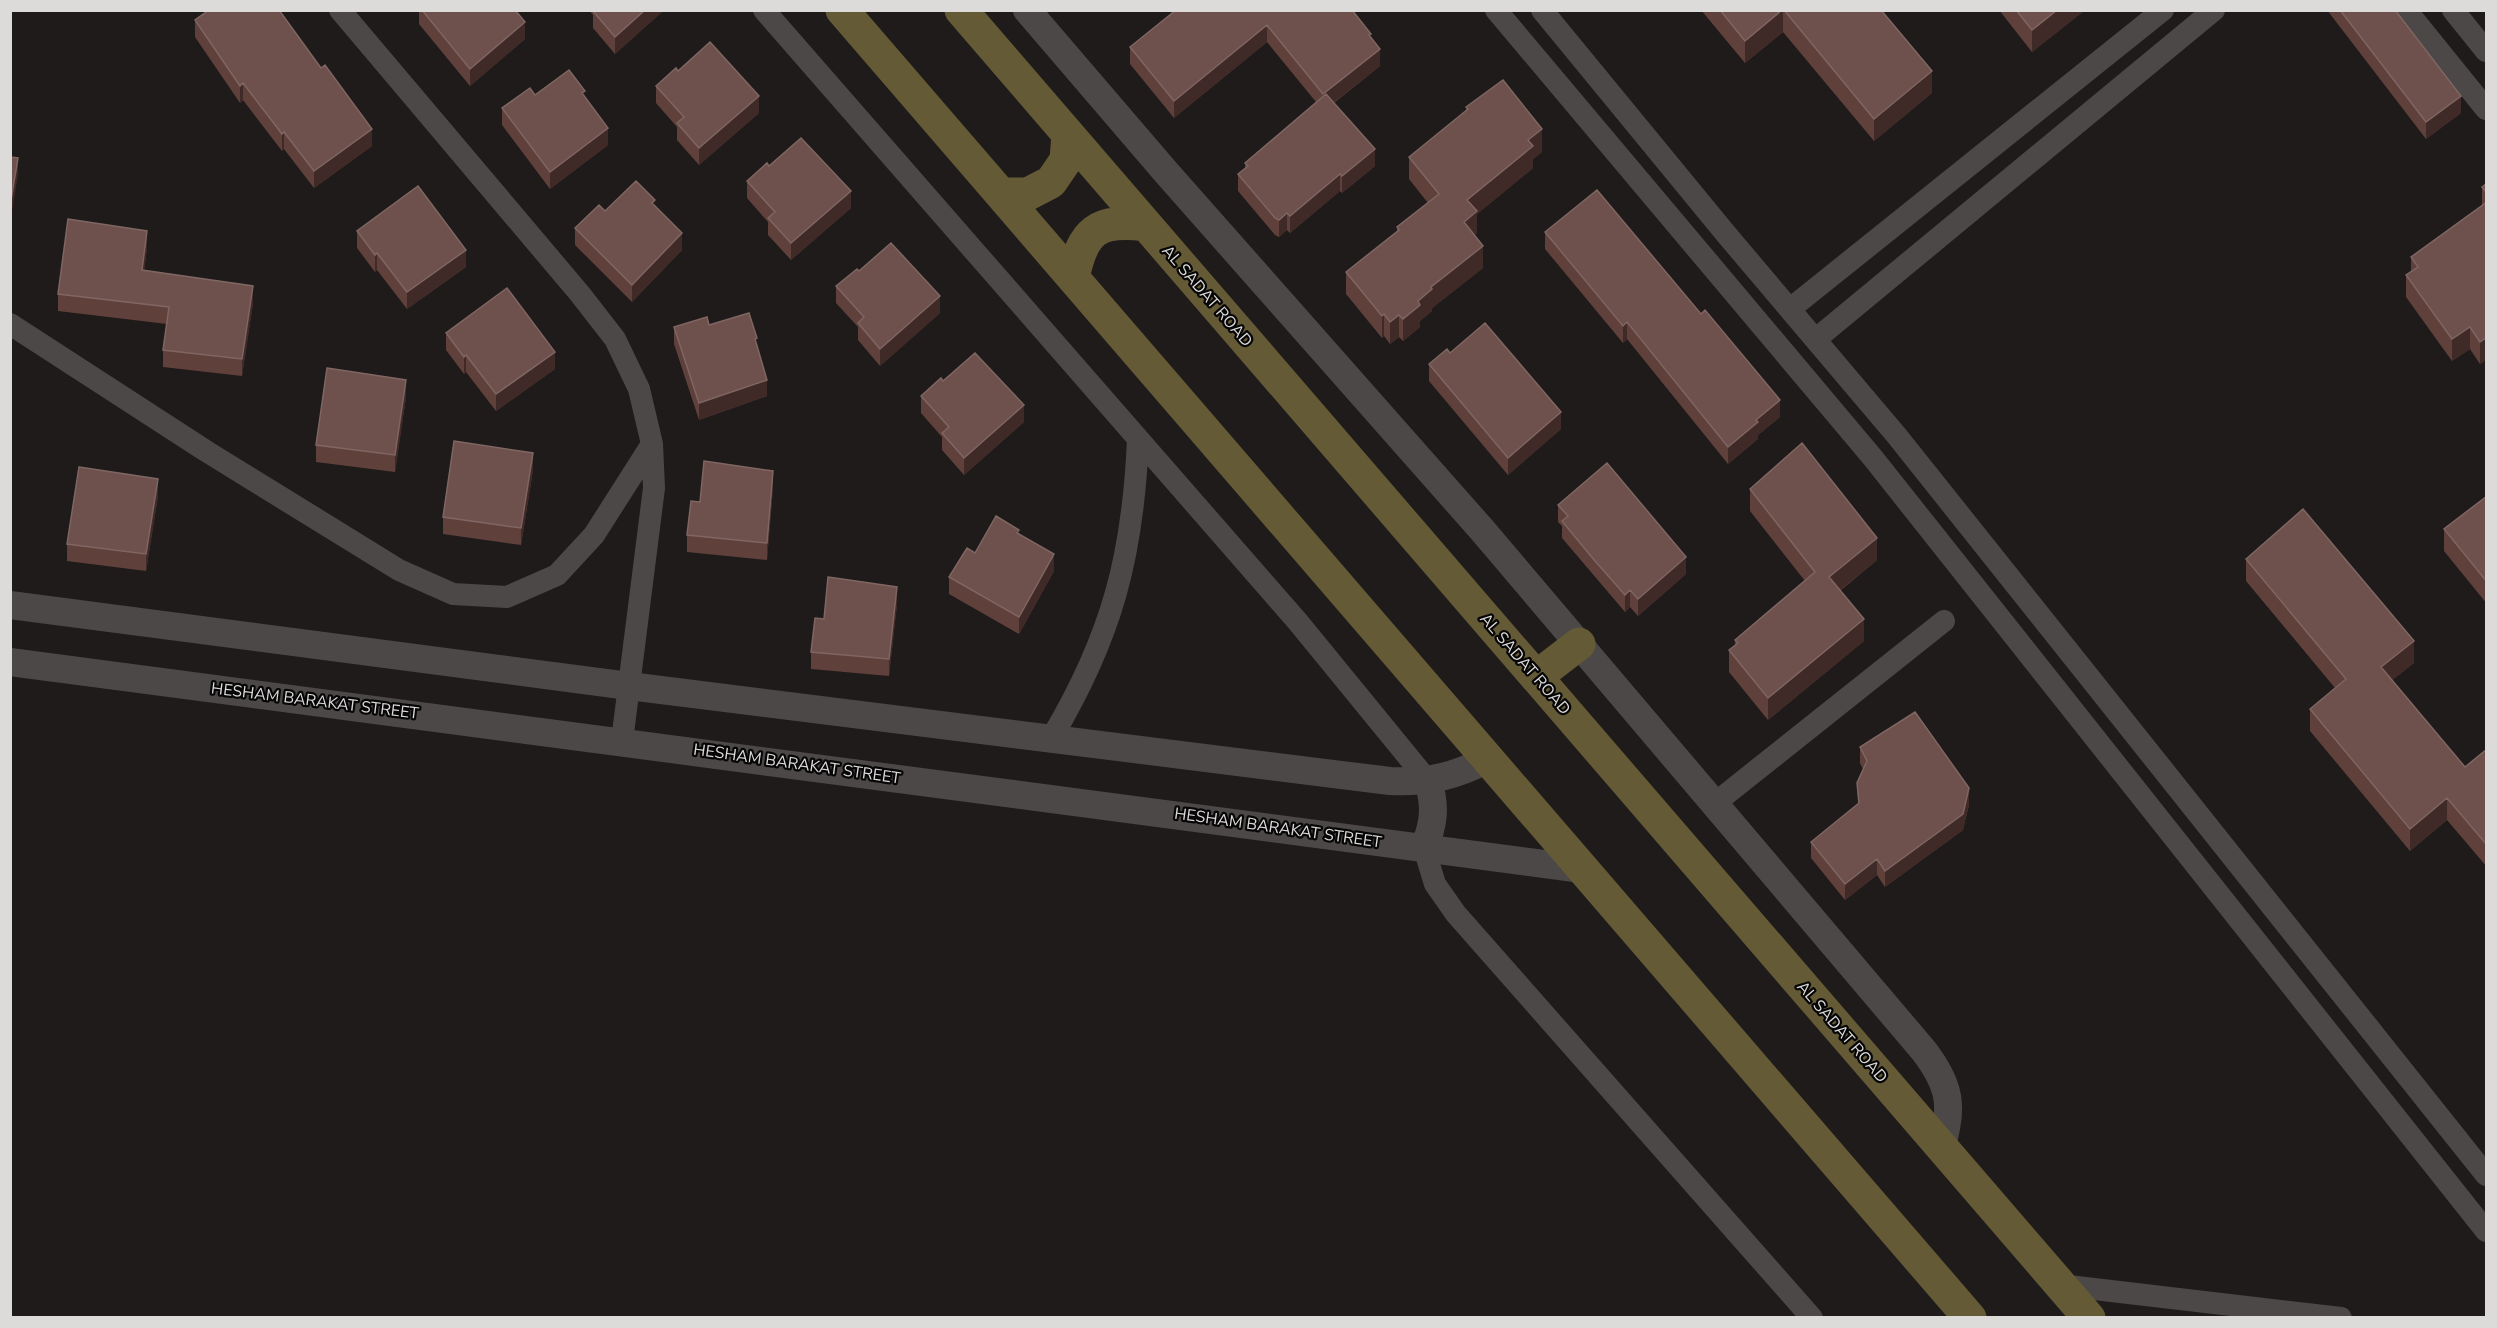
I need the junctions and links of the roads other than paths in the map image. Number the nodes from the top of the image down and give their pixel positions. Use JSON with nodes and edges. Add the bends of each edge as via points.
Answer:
{"nodes":[{"id":1,"x":340,"y":10,"type":"edge"},
{"id":2,"x":764,"y":10,"type":"edge"},
{"id":3,"x":842,"y":10,"type":"edge"},
{"id":4,"x":961,"y":10,"type":"edge"},
{"id":5,"x":1027,"y":10,"type":"edge"},
{"id":6,"x":1497,"y":10,"type":"edge"},
{"id":7,"x":1542,"y":10,"type":"edge"},
{"id":8,"x":2163,"y":10,"type":"edge"},
{"id":9,"x":2214,"y":10,"type":"edge"},
{"id":10,"x":2406,"y":10,"type":"edge"},
{"id":11,"x":2453,"y":10,"type":"edge"},
{"id":12,"x":2487,"y":51,"type":"edge"},
{"id":13,"x":2487,"y":109,"type":"edge"},
{"id":14,"x":1068,"y":134,"type":"junction"},
{"id":15,"x":1001,"y":194,"type":"junction"},
{"id":16,"x":1146,"y":225,"type":"junction"},
{"id":17,"x":1726,"y":234,"type":"junction"},
{"id":18,"x":1700,"y":253,"type":"junction"},
{"id":19,"x":1073,"y":278,"type":"junction"},
{"id":20,"x":1790,"y":309,"type":"junction"},
{"id":21,"x":10,"y":324,"type":"edge"},
{"id":22,"x":1816,"y":339,"type":"junction"},
{"id":23,"x":1897,"y":436,"type":"junction"},
{"id":24,"x":1138,"y":439,"type":"junction"},
{"id":25,"x":652,"y":444,"type":"junction"},
{"id":26,"x":1873,"y":458,"type":"junction"},
{"id":27,"x":10,"y":605,"type":"edge"},
{"id":28,"x":1944,"y":621,"type":"dead end"},
{"id":29,"x":1579,"y":644,"type":"junction"},
{"id":30,"x":10,"y":662,"type":"edge"},
{"id":31,"x":1536,"y":677,"type":"junction"},
{"id":32,"x":629,"y":686,"type":"junction"},
{"id":33,"x":1052,"y":737,"type":"junction"},
{"id":34,"x":622,"y":741,"type":"junction"},
{"id":35,"x":1488,"y":759,"type":"junction"},
{"id":36,"x":1428,"y":781,"type":"junction"},
{"id":37,"x":1714,"y":804,"type":"junction"},
{"id":38,"x":1424,"y":848,"type":"junction"},
{"id":39,"x":1582,"y":869,"type":"junction"},
{"id":40,"x":1941,"y":1148,"type":"junction"},
{"id":41,"x":2487,"y":1175,"type":"edge"},
{"id":42,"x":2487,"y":1232,"type":"edge"},
{"id":43,"x":2060,"y":1285,"type":"junction"},
{"id":44,"x":1812,"y":1317,"type":"edge"},
{"id":45,"x":1970,"y":1317,"type":"edge"},
{"id":46,"x":2089,"y":1317,"type":"edge"},
{"id":47,"x":2341,"y":1317,"type":"edge"}],
"edges":[{"from":1,"to":25,"type":"street","via":[[615,339],[639,389]]},
{"from":2,"to":24,"type":"street"},
{"from":3,"to":15,"type":"main road"},
{"from":4,"to":14,"type":"main road","name":"AL SADAT ROAD"},
{"from":5,"to":29,"type":"street"},
{"from":6,"to":18,"type":"street"},
{"from":7,"to":17,"type":"street"},
{"from":8,"to":20,"type":"street"},
{"from":9,"to":22,"type":"street"},
{"from":10,"to":13,"type":"street"},
{"from":11,"to":12,"type":"street"},
{"from":14,"to":15,"type":"main road","via":[[1066,160],[1051,182],[1028,194]]},
{"from":14,"to":16,"type":"main road","name":"AL SADAT ROAD"},
{"from":15,"to":19,"type":"main road"},
{"from":16,"to":19,"type":"main road","via":[[1119,222],[1095,231],[1079,251]]},
{"from":16,"to":31,"type":"main road","name":"AL SADAT ROAD"},
{"from":17,"to":18,"type":"street"},
{"from":17,"to":20,"type":"street"},
{"from":18,"to":26,"type":"street"},
{"from":19,"to":35,"type":"main road"},
{"from":20,"to":22,"type":"street"},
{"from":21,"to":25,"type":"street","via":[[399,570],[453,594],[507,597],[557,575],[594,535]]},
{"from":22,"to":23,"type":"street"},
{"from":23,"to":26,"type":"street"},
{"from":23,"to":41,"type":"street"},
{"from":24,"to":33,"type":"street","via":[[1136,497],[1112,612],[1091,666]]},
{"from":24,"to":36,"type":"street","via":[[1298,622]]},
{"from":25,"to":32,"type":"street","via":[[654,488]]},
{"from":26,"to":42,"type":"street"},
{"from":27,"to":32,"type":"street"},
{"from":28,"to":37,"type":"street"},
{"from":29,"to":31,"type":"main road"},
{"from":29,"to":37,"type":"street"},
{"from":30,"to":34,"type":"street","name":"HESHAM BARAKAT STREET"},
{"from":31,"to":40,"type":"main road","name":"AL SADAT ROAD"},
{"from":32,"to":33,"type":"street"},
{"from":32,"to":34,"type":"street"},
{"from":33,"to":36,"type":"street","via":[[1390,781]]},
{"from":34,"to":38,"type":"street","name":"HESHAM BARAKAT STREET"},
{"from":35,"to":36,"type":"street","via":[[1469,770]]},
{"from":35,"to":39,"type":"main road"},
{"from":36,"to":38,"type":"street","via":[[1435,814]]},
{"from":37,"to":40,"type":"street","via":[[1940,1072],[1948,1097],[1949,1123]]},
{"from":38,"to":39,"type":"street","name":"HESHAM BARAKAT STREET"},
{"from":38,"to":44,"type":"street","via":[[1435,884],[1456,915]]},
{"from":39,"to":45,"type":"main road"},
{"from":40,"to":43,"type":"main road","name":"AL SADAT ROAD"},
{"from":43,"to":46,"type":"main road","name":"AL SADAT ROAD"},
{"from":43,"to":47,"type":"street"}]}
